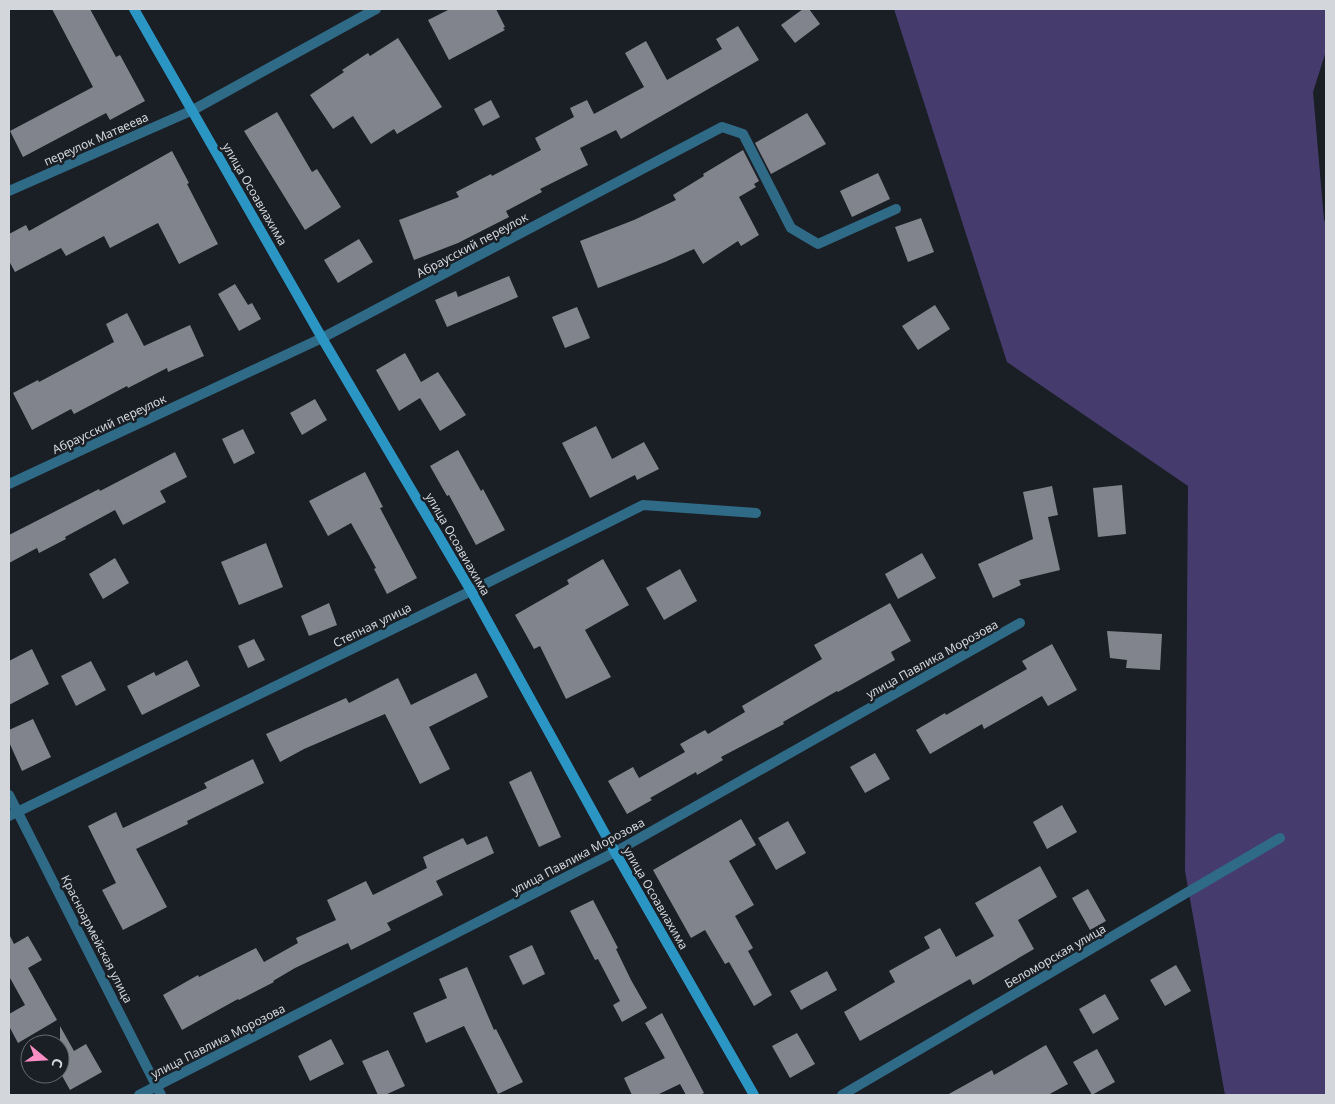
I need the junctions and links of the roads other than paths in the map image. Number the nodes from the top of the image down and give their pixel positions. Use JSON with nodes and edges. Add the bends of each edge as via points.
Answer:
{"nodes":[{"id":1,"x":134,"y":9,"type":"edge"},
{"id":2,"x":376,"y":9,"type":"edge"},
{"id":3,"x":192,"y":110,"type":"junction"},
{"id":4,"x":9,"y":191,"type":"edge"},
{"id":5,"x":896,"y":209,"type":"dead end"},
{"id":6,"x":322,"y":338,"type":"junction"},
{"id":7,"x":9,"y":484,"type":"edge"},
{"id":8,"x":756,"y":513,"type":"dead end"},
{"id":9,"x":471,"y":591,"type":"junction"},
{"id":10,"x":1020,"y":623,"type":"dead end"},
{"id":11,"x":9,"y":795,"type":"edge"},
{"id":12,"x":13,"y":814,"type":"edge"},
{"id":13,"x":1280,"y":838,"type":"dead end"},
{"id":14,"x":615,"y":852,"type":"junction"},
{"id":15,"x":159,"y":1091,"type":"edge"},
{"id":16,"x":140,"y":1095,"type":"edge"},
{"id":17,"x":754,"y":1095,"type":"edge"},
{"id":18,"x":842,"y":1095,"type":"edge"}],
"edges":[{"from":1,"to":3,"type":"street","name":"улица Осоавиахима"},
{"from":2,"to":3,"type":"street","name":"переулок Матвеева"},
{"from":3,"to":4,"type":"street","name":"переулок Матвеева"},
{"from":3,"to":6,"type":"street","name":"улица Осоавиахима"},
{"from":5,"to":6,"type":"street","name":"Абраусский переулок","via":[[818,244],[791,228],[743,134],[722,127]]},
{"from":6,"to":7,"type":"street","name":"Абраусский переулок"},
{"from":6,"to":9,"type":"street","name":"улица Осоавиахима"},
{"from":8,"to":9,"type":"street","name":"Степная улица","via":[[642,505]]},
{"from":9,"to":12,"type":"street","name":"Степная улица"},
{"from":9,"to":14,"type":"street","name":"улица Осоавиахима"},
{"from":10,"to":14,"type":"street","name":"улица Павлика Морозова"},
{"from":11,"to":12,"type":"street","name":"Красноармейская улица"},
{"from":12,"to":15,"type":"street","name":"Красноармейская улица"},
{"from":13,"to":18,"type":"street","name":"Беломорская улица"},
{"from":14,"to":15,"type":"street","name":"улица Павлика Морозова"},
{"from":14,"to":17,"type":"street","name":"улица Осоавиахима"},
{"from":15,"to":16,"type":"street","name":"улица Павлика Морозова"}]}
